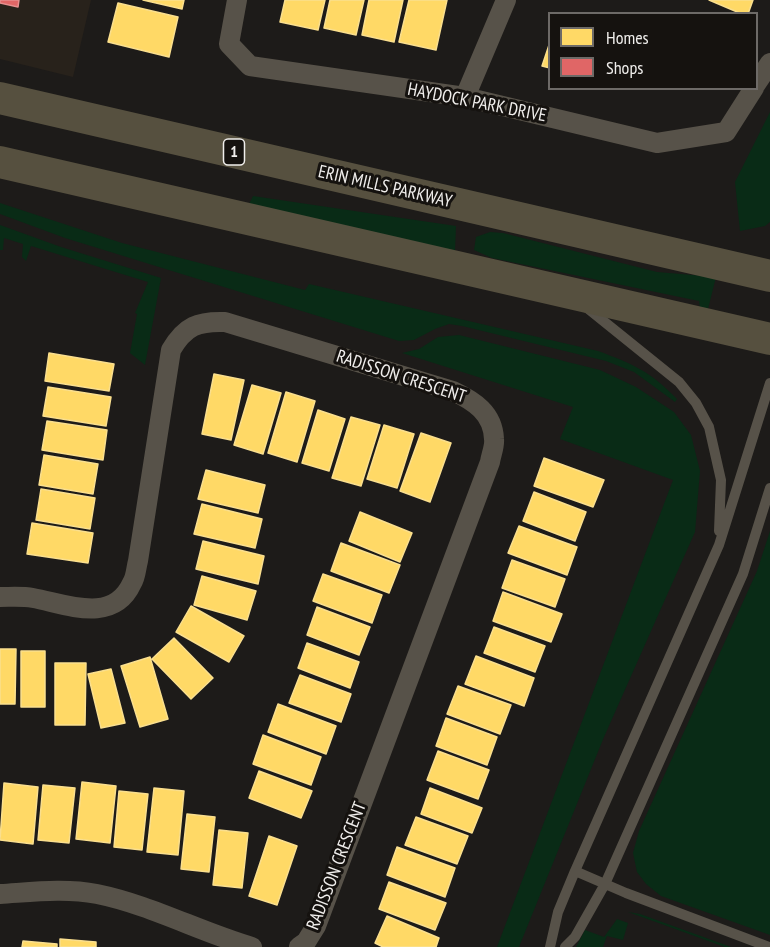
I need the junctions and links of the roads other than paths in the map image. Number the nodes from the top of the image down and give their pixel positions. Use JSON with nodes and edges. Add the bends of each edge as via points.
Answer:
{"nodes":[{"id":1,"x":237,"y":0,"type":"edge"},
{"id":2,"x":506,"y":0,"type":"edge"},
{"id":3,"x":770,"y":63,"type":"edge"},
{"id":4,"x":758,"y":81,"type":"edge"},
{"id":5,"x":753,"y":90,"type":"edge"},
{"id":6,"x":465,"y":96,"type":"junction"},
{"id":7,"x":0,"y":98,"type":"edge"},
{"id":8,"x":0,"y":162,"type":"edge"},
{"id":9,"x":770,"y":276,"type":"edge"},
{"id":10,"x":570,"y":293,"type":"junction"},
{"id":11,"x":770,"y":339,"type":"edge"},
{"id":12,"x":770,"y":383,"type":"edge"},
{"id":13,"x":770,"y":488,"type":"edge"},
{"id":14,"x":719,"y":544,"type":"junction"},
{"id":15,"x":0,"y":597,"type":"edge"},
{"id":16,"x":575,"y":872,"type":"junction"},
{"id":17,"x":605,"y":884,"type":"junction"},
{"id":18,"x":0,"y":894,"type":"edge"},
{"id":19,"x":252,"y":947,"type":"edge"},
{"id":20,"x":299,"y":947,"type":"edge"},
{"id":21,"x":550,"y":947,"type":"edge"},
{"id":22,"x":565,"y":947,"type":"edge"},
{"id":23,"x":770,"y":947,"type":"edge"}],
"edges":[{"from":1,"to":6,"type":"street","name":"HAYDOCK PARK DRIVE","via":[[229,44],[250,66]]},
{"from":2,"to":6,"type":"street"},
{"from":3,"to":4,"type":"street"},
{"from":5,"to":6,"type":"street","name":"HAYDOCK PARK DRIVE","via":[[726,132],[657,143]]},
{"from":7,"to":9,"type":"main road","name":"ERIN MILLS PARKWAY","number":"1"},
{"from":8,"to":10,"type":"main road"},
{"from":10,"to":11,"type":"main road"},
{"from":10,"to":14,"type":"lane","via":[[679,382],[696,403],[709,427],[721,480]]},
{"from":12,"to":14,"type":"lane"},
{"from":13,"to":17,"type":"lane","via":[[743,574]]},
{"from":14,"to":16,"type":"lane"},
{"from":15,"to":20,"type":"street","name":"RADISSON CRESCENT","via":[[31,598],[94,610],[123,597],[133,583],[171,350],[179,336],[191,327],[225,322],[453,391],[473,400],[487,414],[494,439],[490,462],[315,926]]},
{"from":16,"to":17,"type":"lane"},
{"from":16,"to":21,"type":"lane","via":[[558,912]]},
{"from":17,"to":22,"type":"lane","via":[[575,937]]},
{"from":17,"to":23,"type":"lane"},
{"from":18,"to":19,"type":"street","via":[[57,890],[96,894]]}]}
